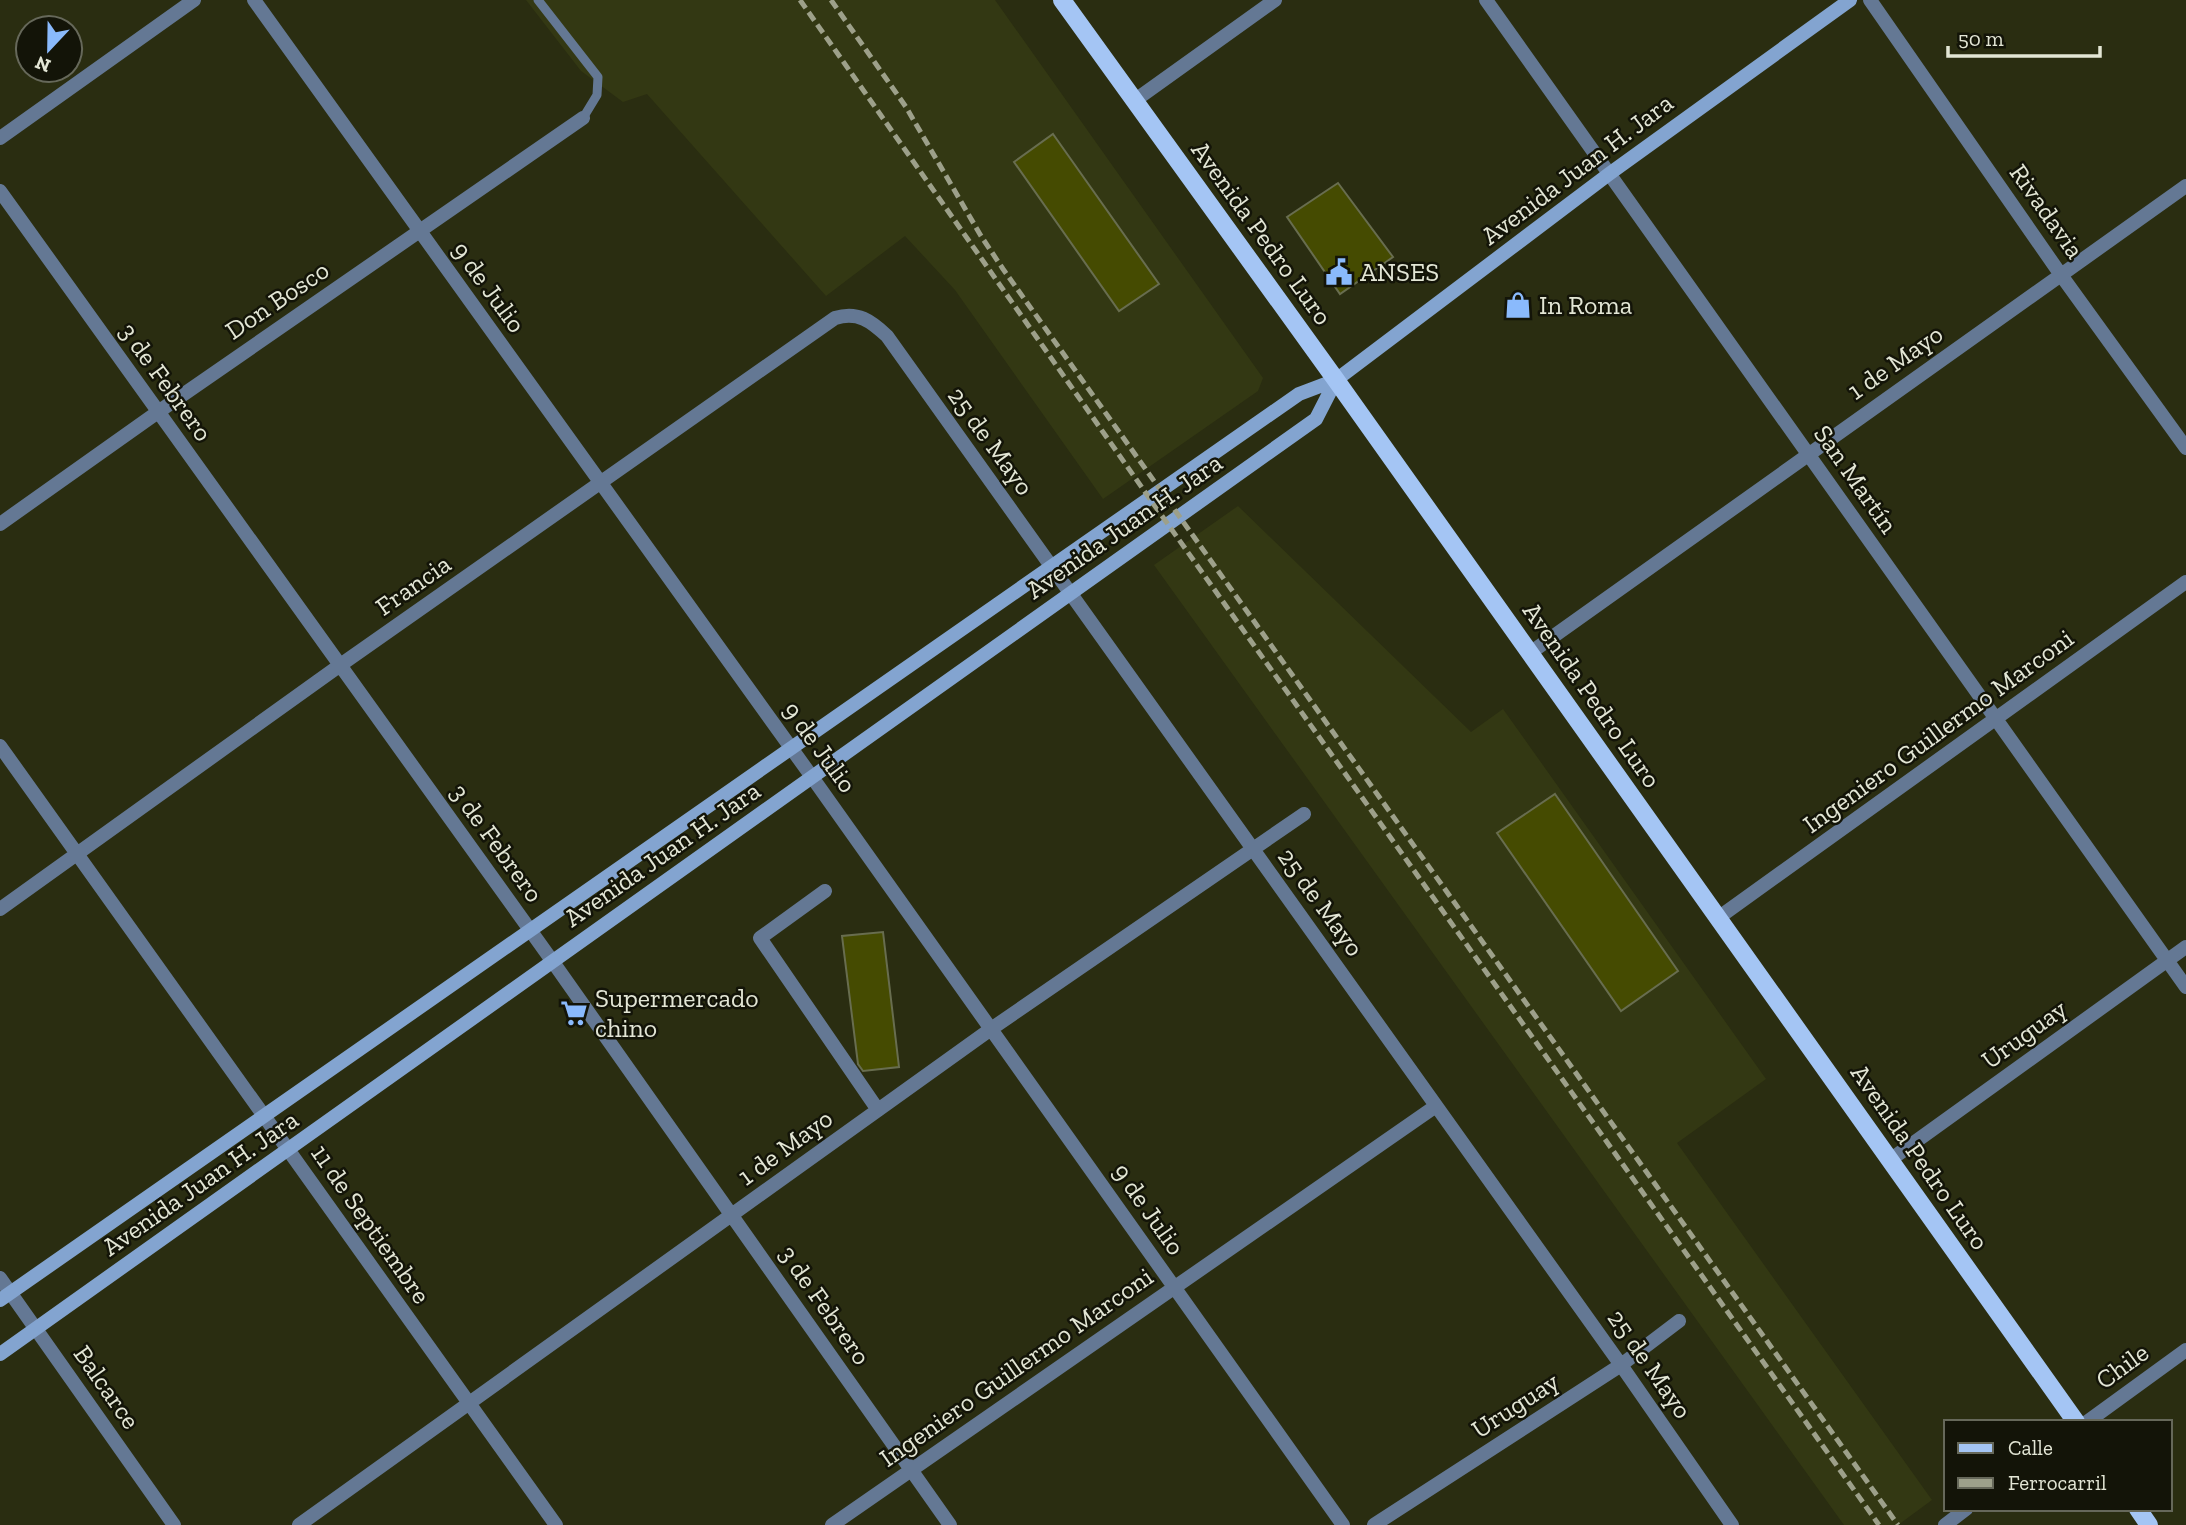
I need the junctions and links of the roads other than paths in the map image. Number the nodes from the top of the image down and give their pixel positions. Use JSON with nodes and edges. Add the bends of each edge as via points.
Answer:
{"nodes":[{"id":1,"x":194,"y":0,"type":"edge"},
{"id":2,"x":254,"y":0,"type":"edge"},
{"id":3,"x":538,"y":0,"type":"edge"},
{"id":4,"x":1062,"y":0,"type":"edge"},
{"id":5,"x":1275,"y":0,"type":"edge"},
{"id":6,"x":1486,"y":0,"type":"edge"},
{"id":7,"x":1850,"y":0,"type":"edge"},
{"id":8,"x":1870,"y":0,"type":"edge"},
{"id":9,"x":1134,"y":101,"type":"junction"},
{"id":10,"x":583,"y":118,"type":"joint"},
{"id":11,"x":0,"y":138,"type":"edge"},
{"id":12,"x":1609,"y":174,"type":"junction"},
{"id":13,"x":2186,"y":186,"type":"edge"},
{"id":14,"x":0,"y":191,"type":"edge"},
{"id":15,"x":419,"y":233,"type":"junction"},
{"id":16,"x":2061,"y":275,"type":"junction"},
{"id":17,"x":860,"y":316,"type":"joint"},
{"id":18,"x":1336,"y":380,"type":"junction"},
{"id":19,"x":158,"y":412,"type":"junction"},
{"id":20,"x":2186,"y":449,"type":"edge"},
{"id":21,"x":1808,"y":454,"type":"junction"},
{"id":22,"x":601,"y":483,"type":"junction"},
{"id":23,"x":0,"y":524,"type":"edge"},
{"id":24,"x":1051,"y":567,"type":"junction"},
{"id":25,"x":2186,"y":582,"type":"edge"},
{"id":26,"x":1070,"y":594,"type":"junction"},
{"id":27,"x":1530,"y":653,"type":"junction"},
{"id":28,"x":339,"y":666,"type":"junction"},
{"id":29,"x":1996,"y":720,"type":"junction"},
{"id":30,"x":0,"y":747,"type":"edge"},
{"id":31,"x":792,"y":748,"type":"junction"},
{"id":32,"x":813,"y":777,"type":"junction"},
{"id":33,"x":1304,"y":814,"type":"dead end"},
{"id":34,"x":1253,"y":849,"type":"junction"},
{"id":35,"x":77,"y":855,"type":"junction"},
{"id":36,"x":825,"y":891,"type":"dead end"},
{"id":37,"x":0,"y":909,"type":"edge"},
{"id":38,"x":1718,"y":918,"type":"junction"},
{"id":39,"x":530,"y":930,"type":"junction"},
{"id":40,"x":2186,"y":947,"type":"edge"},
{"id":41,"x":2168,"y":960,"type":"junction"},
{"id":42,"x":553,"y":962,"type":"junction"},
{"id":43,"x":2186,"y":987,"type":"edge"},
{"id":44,"x":991,"y":1029,"type":"junction"},
{"id":45,"x":1436,"y":1106,"type":"junction"},
{"id":46,"x":878,"y":1110,"type":"junction"},
{"id":47,"x":265,"y":1116,"type":"junction"},
{"id":48,"x":289,"y":1149,"type":"junction"},
{"id":49,"x":1890,"y":1160,"type":"junction"},
{"id":50,"x":731,"y":1215,"type":"junction"},
{"id":51,"x":0,"y":1278,"type":"edge"},
{"id":52,"x":1174,"y":1287,"type":"junction"},
{"id":53,"x":5,"y":1297,"type":"edge"},
{"id":54,"x":1679,"y":1321,"type":"dead end"},
{"id":55,"x":36,"y":1329,"type":"junction"},
{"id":56,"x":2186,"y":1350,"type":"edge"},
{"id":57,"x":0,"y":1354,"type":"edge"},
{"id":58,"x":1621,"y":1365,"type":"junction"},
{"id":59,"x":468,"y":1403,"type":"junction"},
{"id":60,"x":2075,"y":1420,"type":"edge"},
{"id":61,"x":2090,"y":1420,"type":"edge"},
{"id":62,"x":911,"y":1470,"type":"junction"},
{"id":63,"x":1963,"y":1511,"type":"edge"},
{"id":64,"x":174,"y":1525,"type":"edge"},
{"id":65,"x":299,"y":1525,"type":"edge"},
{"id":66,"x":556,"y":1525,"type":"edge"},
{"id":67,"x":832,"y":1525,"type":"edge"},
{"id":68,"x":950,"y":1525,"type":"edge"},
{"id":69,"x":1343,"y":1525,"type":"edge"},
{"id":70,"x":1374,"y":1525,"type":"edge"},
{"id":71,"x":1732,"y":1525,"type":"edge"},
{"id":72,"x":1945,"y":1525,"type":"edge"}],
"edges":[{"from":1,"to":11,"type":"street"},
{"from":2,"to":15,"type":"street","name":"9 de Julio"},
{"from":3,"to":10,"type":"lane","via":[[598,77],[597,95]]},
{"from":4,"to":9,"type":"main road","name":"Avenida Pedro Luro"},
{"from":5,"to":9,"type":"street"},
{"from":6,"to":12,"type":"street","name":"San Martín"},
{"from":7,"to":12,"type":"main road","name":"Avenida Juan H. Jara"},
{"from":8,"to":16,"type":"street","name":"Rivadavia"},
{"from":9,"to":18,"type":"main road","name":"Avenida Pedro Luro"},
{"from":10,"to":15,"type":"street","name":"Don Bosco"},
{"from":12,"to":18,"type":"main road","name":"Avenida Juan H. Jara"},
{"from":12,"to":21,"type":"street","name":"San Martín"},
{"from":13,"to":16,"type":"street","name":"1 de Mayo"},
{"from":14,"to":19,"type":"street","name":"3 de Febrero"},
{"from":15,"to":19,"type":"street","name":"Don Bosco"},
{"from":15,"to":22,"type":"street","name":"9 de Julio"},
{"from":16,"to":20,"type":"street","name":"Rivadavia"},
{"from":16,"to":21,"type":"street","name":"1 de Mayo"},
{"from":17,"to":22,"type":"street","name":"Francia","via":[[835,318]]},
{"from":17,"to":24,"type":"street","name":"25 de Mayo","via":[[887,337]]},
{"from":18,"to":24,"type":"main road","name":"Avenida Juan H. Jara","via":[[1299,394]]},
{"from":18,"to":26,"type":"main road","name":"Avenida Juan H. Jara","via":[[1317,419]]},
{"from":18,"to":27,"type":"main road","name":"Avenida Pedro Luro"},
{"from":19,"to":23,"type":"street","name":"Don Bosco"},
{"from":19,"to":28,"type":"street","name":"3 de Febrero"},
{"from":21,"to":27,"type":"street","name":"1 de Mayo"},
{"from":21,"to":29,"type":"street","name":"San Martín"},
{"from":22,"to":28,"type":"street","name":"Francia"},
{"from":22,"to":31,"type":"street","name":"9 de Julio"},
{"from":24,"to":26,"type":"street","name":"25 de Mayo"},
{"from":24,"to":31,"type":"main road","name":"Avenida Juan H. Jara"},
{"from":25,"to":29,"type":"street","name":"Ingeniero Guillermo Marconi"},
{"from":26,"to":32,"type":"main road","name":"Avenida Juan H. Jara"},
{"from":26,"to":34,"type":"street","name":"25 de Mayo"},
{"from":27,"to":38,"type":"main road","name":"Avenida Pedro Luro"},
{"from":28,"to":35,"type":"street","name":"Francia"},
{"from":28,"to":39,"type":"street","name":"3 de Febrero"},
{"from":29,"to":38,"type":"street","name":"Ingeniero Guillermo Marconi"},
{"from":29,"to":41,"type":"street","name":"San Martín"},
{"from":30,"to":35,"type":"street","name":"11 de Septiembre"},
{"from":31,"to":32,"type":"street","name":"9 de Julio"},
{"from":31,"to":39,"type":"main road","name":"Avenida Juan H. Jara"},
{"from":32,"to":42,"type":"main road","name":"Avenida Juan H. Jara"},
{"from":32,"to":44,"type":"street","name":"9 de Julio"},
{"from":33,"to":34,"type":"street","name":"1 de Mayo"},
{"from":34,"to":44,"type":"street","name":"1 de Mayo"},
{"from":34,"to":45,"type":"street","name":"25 de Mayo"},
{"from":35,"to":37,"type":"street","name":"Francia"},
{"from":35,"to":47,"type":"street","name":"11 de Septiembre"},
{"from":36,"to":46,"type":"street","via":[[760,938]]},
{"from":38,"to":49,"type":"main road","name":"Avenida Pedro Luro"},
{"from":39,"to":42,"type":"street","name":"3 de Febrero"},
{"from":39,"to":47,"type":"main road","name":"Avenida Juan H. Jara"},
{"from":40,"to":41,"type":"street","name":"Uruguay"},
{"from":41,"to":43,"type":"street","name":"San Martín"},
{"from":41,"to":49,"type":"street","name":"Uruguay"},
{"from":42,"to":48,"type":"main road","name":"Avenida Juan H. Jara"},
{"from":42,"to":50,"type":"street","name":"3 de Febrero"},
{"from":44,"to":46,"type":"street","name":"1 de Mayo"},
{"from":44,"to":52,"type":"street","name":"9 de Julio"},
{"from":45,"to":52,"type":"street","name":"Ingeniero Guillermo Marconi"},
{"from":45,"to":58,"type":"street","name":"25 de Mayo"},
{"from":46,"to":50,"type":"street","name":"1 de Mayo"},
{"from":47,"to":48,"type":"street","name":"11 de Septiembre"},
{"from":47,"to":53,"type":"main road","name":"Avenida Juan H. Jara"},
{"from":48,"to":55,"type":"main road","name":"Avenida Juan H. Jara"},
{"from":48,"to":59,"type":"street","name":"11 de Septiembre"},
{"from":49,"to":60,"type":"main road","name":"Avenida Pedro Luro"},
{"from":50,"to":59,"type":"street","name":"1 de Mayo"},
{"from":50,"to":62,"type":"street","name":"3 de Febrero"},
{"from":51,"to":53,"type":"street","name":"Balcarce"},
{"from":52,"to":62,"type":"street","name":"Ingeniero Guillermo Marconi"},
{"from":52,"to":69,"type":"street","name":"9 de Julio"},
{"from":53,"to":55,"type":"street","name":"Balcarce"},
{"from":54,"to":58,"type":"street","name":"Uruguay"},
{"from":55,"to":57,"type":"main road","name":"Avenida Juan H. Jara"},
{"from":55,"to":64,"type":"street","name":"Balcarce"},
{"from":56,"to":61,"type":"street","name":"Chile"},
{"from":58,"to":70,"type":"street","name":"Uruguay"},
{"from":58,"to":71,"type":"street","name":"25 de Mayo"},
{"from":59,"to":65,"type":"street","name":"1 de Mayo"},
{"from":59,"to":66,"type":"street","name":"11 de Septiembre"},
{"from":62,"to":67,"type":"street","name":"Ingeniero Guillermo Marconi"},
{"from":62,"to":68,"type":"street","name":"3 de Febrero"},
{"from":63,"to":72,"type":"street"}]}
